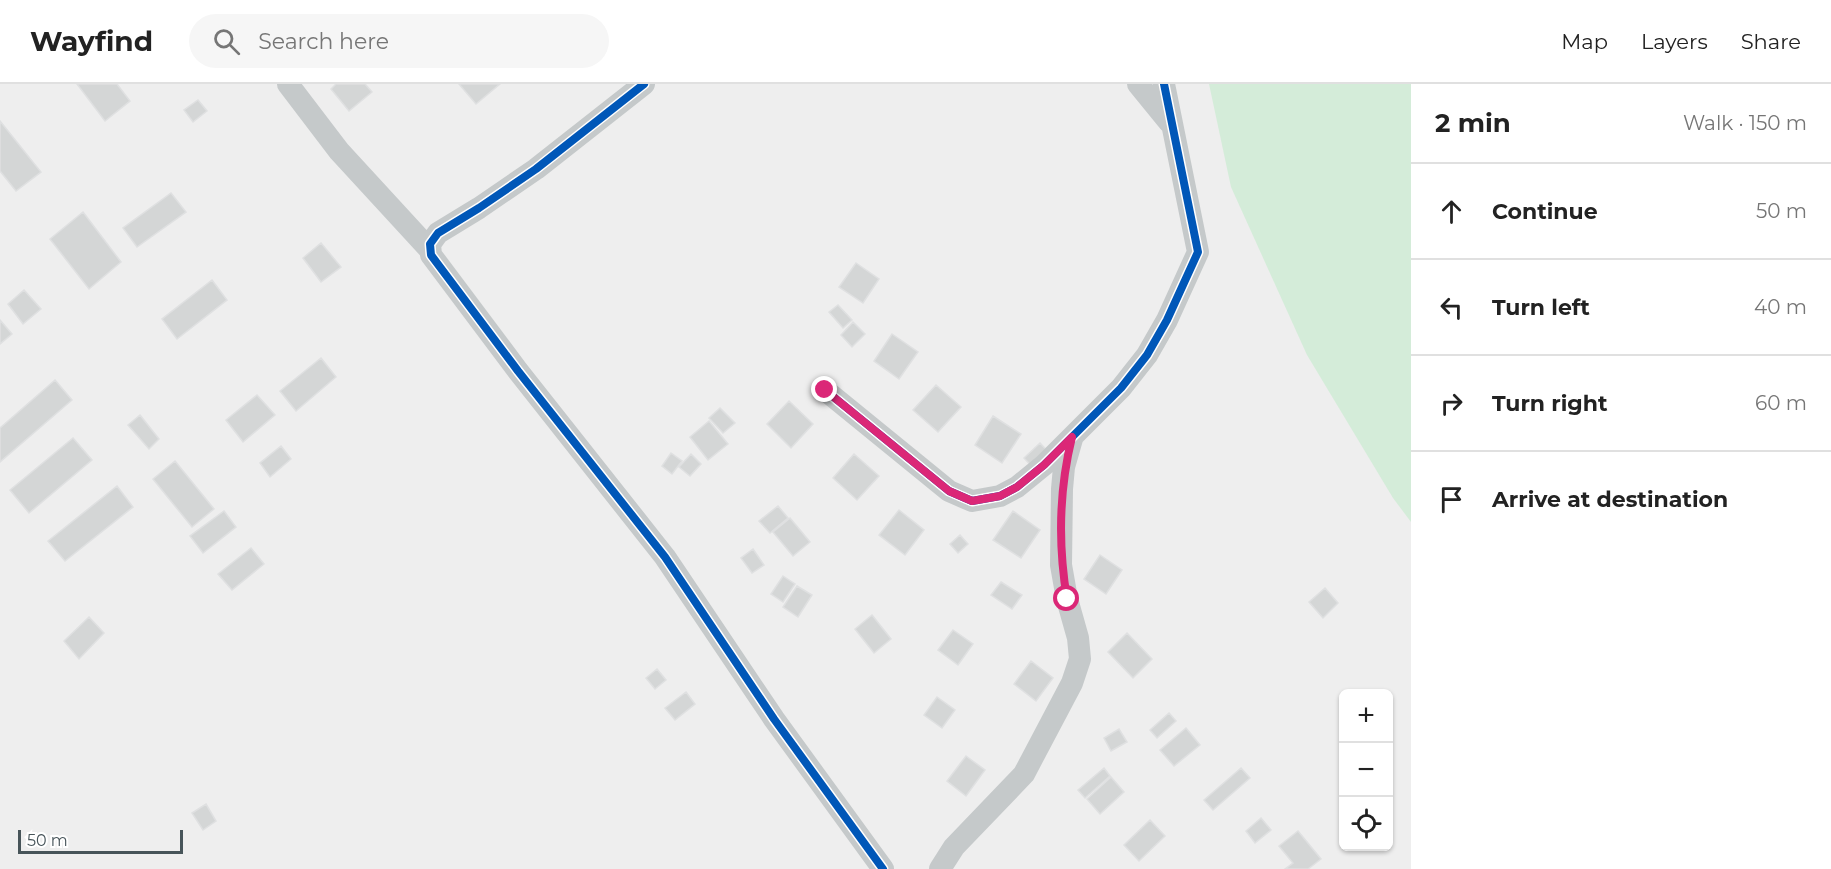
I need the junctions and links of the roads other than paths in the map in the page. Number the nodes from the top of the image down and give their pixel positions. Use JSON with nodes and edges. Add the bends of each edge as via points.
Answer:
{"nodes":[{"id":1,"x":288,"y":84,"type":"edge"},
{"id":2,"x":645,"y":84,"type":"edge"},
{"id":3,"x":1138,"y":84,"type":"edge"},
{"id":4,"x":1164,"y":84,"type":"edge"},
{"id":5,"x":1170,"y":123,"type":"junction"},
{"id":6,"x":430,"y":250,"type":"junction"},
{"id":7,"x":825,"y":390,"type":"dead end"},
{"id":8,"x":1072,"y":437,"type":"junction"},
{"id":9,"x":883,"y":869,"type":"edge"},
{"id":10,"x":940,"y":869,"type":"edge"}],
"edges":[{"from":1,"to":6,"type":"street","via":[[339,151]]},
{"from":2,"to":6,"type":"street","via":[[536,169],[438,233]]},
{"from":3,"to":5,"type":"street"},
{"from":4,"to":5,"type":"street"},
{"from":5,"to":8,"type":"street","via":[[1198,252],[1147,355]]},
{"from":6,"to":9,"type":"street","via":[[433,260],[665,557],[774,719]]},
{"from":7,"to":8,"type":"street","via":[[949,491],[972,501],[1000,496],[1017,487]]},
{"from":8,"to":10,"type":"street","via":[[1062,489],[1061,565],[1080,659],[1024,774],[954,847]]}]}
